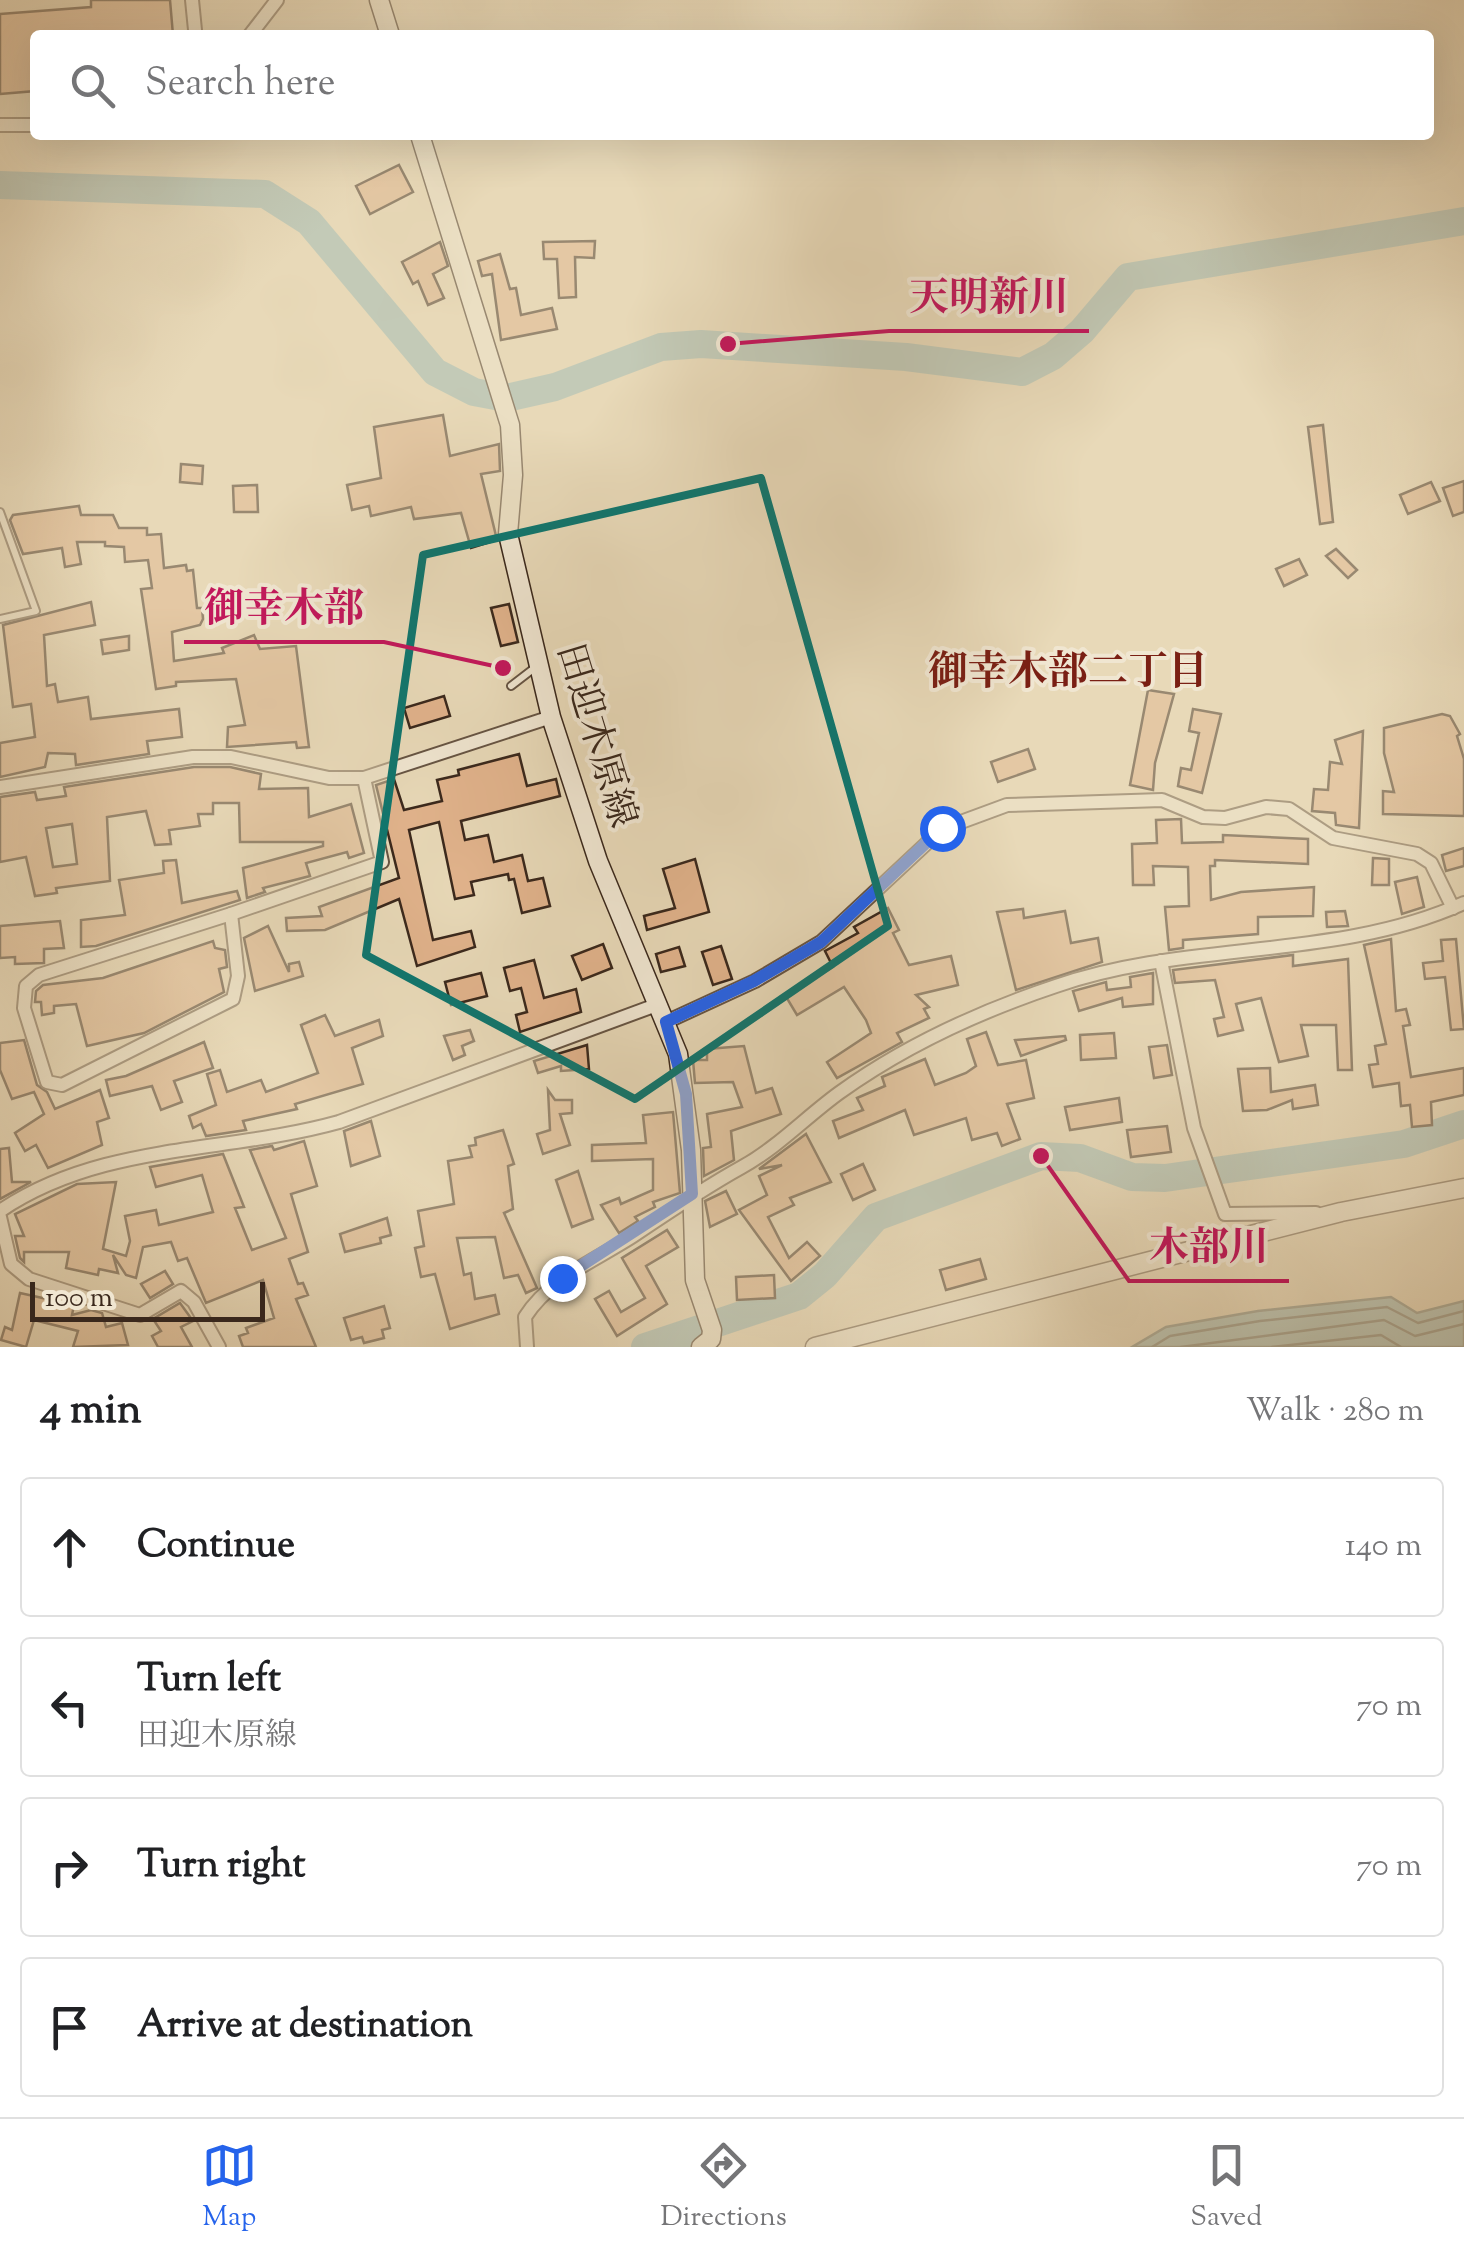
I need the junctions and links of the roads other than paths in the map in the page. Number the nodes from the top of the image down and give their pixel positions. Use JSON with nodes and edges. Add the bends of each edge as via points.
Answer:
{"nodes":[{"id":1,"x":192,"y":0,"type":"edge"},
{"id":2,"x":277,"y":0,"type":"edge"},
{"id":3,"x":380,"y":0,"type":"edge"},
{"id":4,"x":195,"y":30,"type":"dead end"},
{"id":5,"x":254,"y":30,"type":"edge"},
{"id":6,"x":389,"y":30,"type":"edge"},
{"id":7,"x":0,"y":125,"type":"edge"},
{"id":8,"x":30,"y":125,"type":"edge"},
{"id":9,"x":422,"y":140,"type":"edge"},
{"id":10,"x":0,"y":512,"type":"edge"},
{"id":11,"x":0,"y":619,"type":"edge"},
{"id":12,"x":538,"y":665,"type":"junction"},
{"id":13,"x":511,"y":686,"type":"dead end"},
{"id":14,"x":551,"y":717,"type":"junction"},
{"id":15,"x":364,"y":778,"type":"junction"},
{"id":16,"x":0,"y":787,"type":"edge"},
{"id":17,"x":1459,"y":905,"type":"edge"},
{"id":18,"x":231,"y":914,"type":"junction"},
{"id":19,"x":1161,"y":961,"type":"junction"},
{"id":20,"x":659,"y":1004,"type":"junction"},
{"id":21,"x":666,"y":1022,"type":"junction"},
{"id":22,"x":1464,"y":1188,"type":"edge"},
{"id":23,"x":692,"y":1194,"type":"junction"},
{"id":24,"x":1341,"y":1212,"type":"junction"},
{"id":25,"x":0,"y":1214,"type":"edge"},
{"id":26,"x":219,"y":1347,"type":"edge"},
{"id":27,"x":527,"y":1347,"type":"edge"},
{"id":28,"x":701,"y":1347,"type":"edge"},
{"id":29,"x":814,"y":1347,"type":"edge"}],
"edges":[{"from":1,"to":4,"type":"street"},
{"from":2,"to":5,"type":"street"},
{"from":3,"to":6,"type":"main road"},
{"from":7,"to":8,"type":"street"},
{"from":9,"to":12,"type":"main road","name":"田迎木原線","via":[[506,412],[513,474],[508,534]]},
{"from":10,"to":11,"type":"lane","via":[[36,611]]},
{"from":12,"to":13,"type":"lane"},
{"from":12,"to":14,"type":"main road","name":"田迎木原線"},
{"from":14,"to":15,"type":"street"},
{"from":14,"to":20,"type":"main road","name":"田迎木原線","via":[[598,862]]},
{"from":15,"to":16,"type":"street","via":[[192,757]]},
{"from":15,"to":18,"type":"street","via":[[382,862]]},
{"from":17,"to":19,"type":"street","via":[[1350,938]]},
{"from":17,"to":21,"type":"street","via":[[1416,854],[1334,838],[1289,809],[1266,806],[1225,818],[1162,800],[1007,805],[942,828],[821,942]]},
{"from":18,"to":18,"type":"street","via":[[234,999],[62,1085],[47,1082],[24,1008],[26,986],[39,975]]},
{"from":19,"to":23,"type":"street","via":[[1058,985],[901,1053],[758,1158]]},
{"from":19,"to":24,"type":"street","via":[[1197,1138],[1225,1214]]},
{"from":20,"to":21,"type":"main road","name":"田迎木原線"},
{"from":20,"to":25,"type":"street","via":[[338,1122],[285,1137],[173,1148],[75,1171],[37,1186]]},
{"from":21,"to":23,"type":"main road","name":"田迎木原線","via":[[686,1094]]},
{"from":22,"to":24,"type":"main road"},
{"from":23,"to":27,"type":"street","via":[[534,1303],[526,1317]]},
{"from":23,"to":28,"type":"main road","name":"田迎木原線","via":[[696,1280],[712,1330]]},
{"from":24,"to":29,"type":"main road"},
{"from":25,"to":26,"type":"street","via":[[11,1264],[29,1279],[140,1316],[181,1291]]}]}
